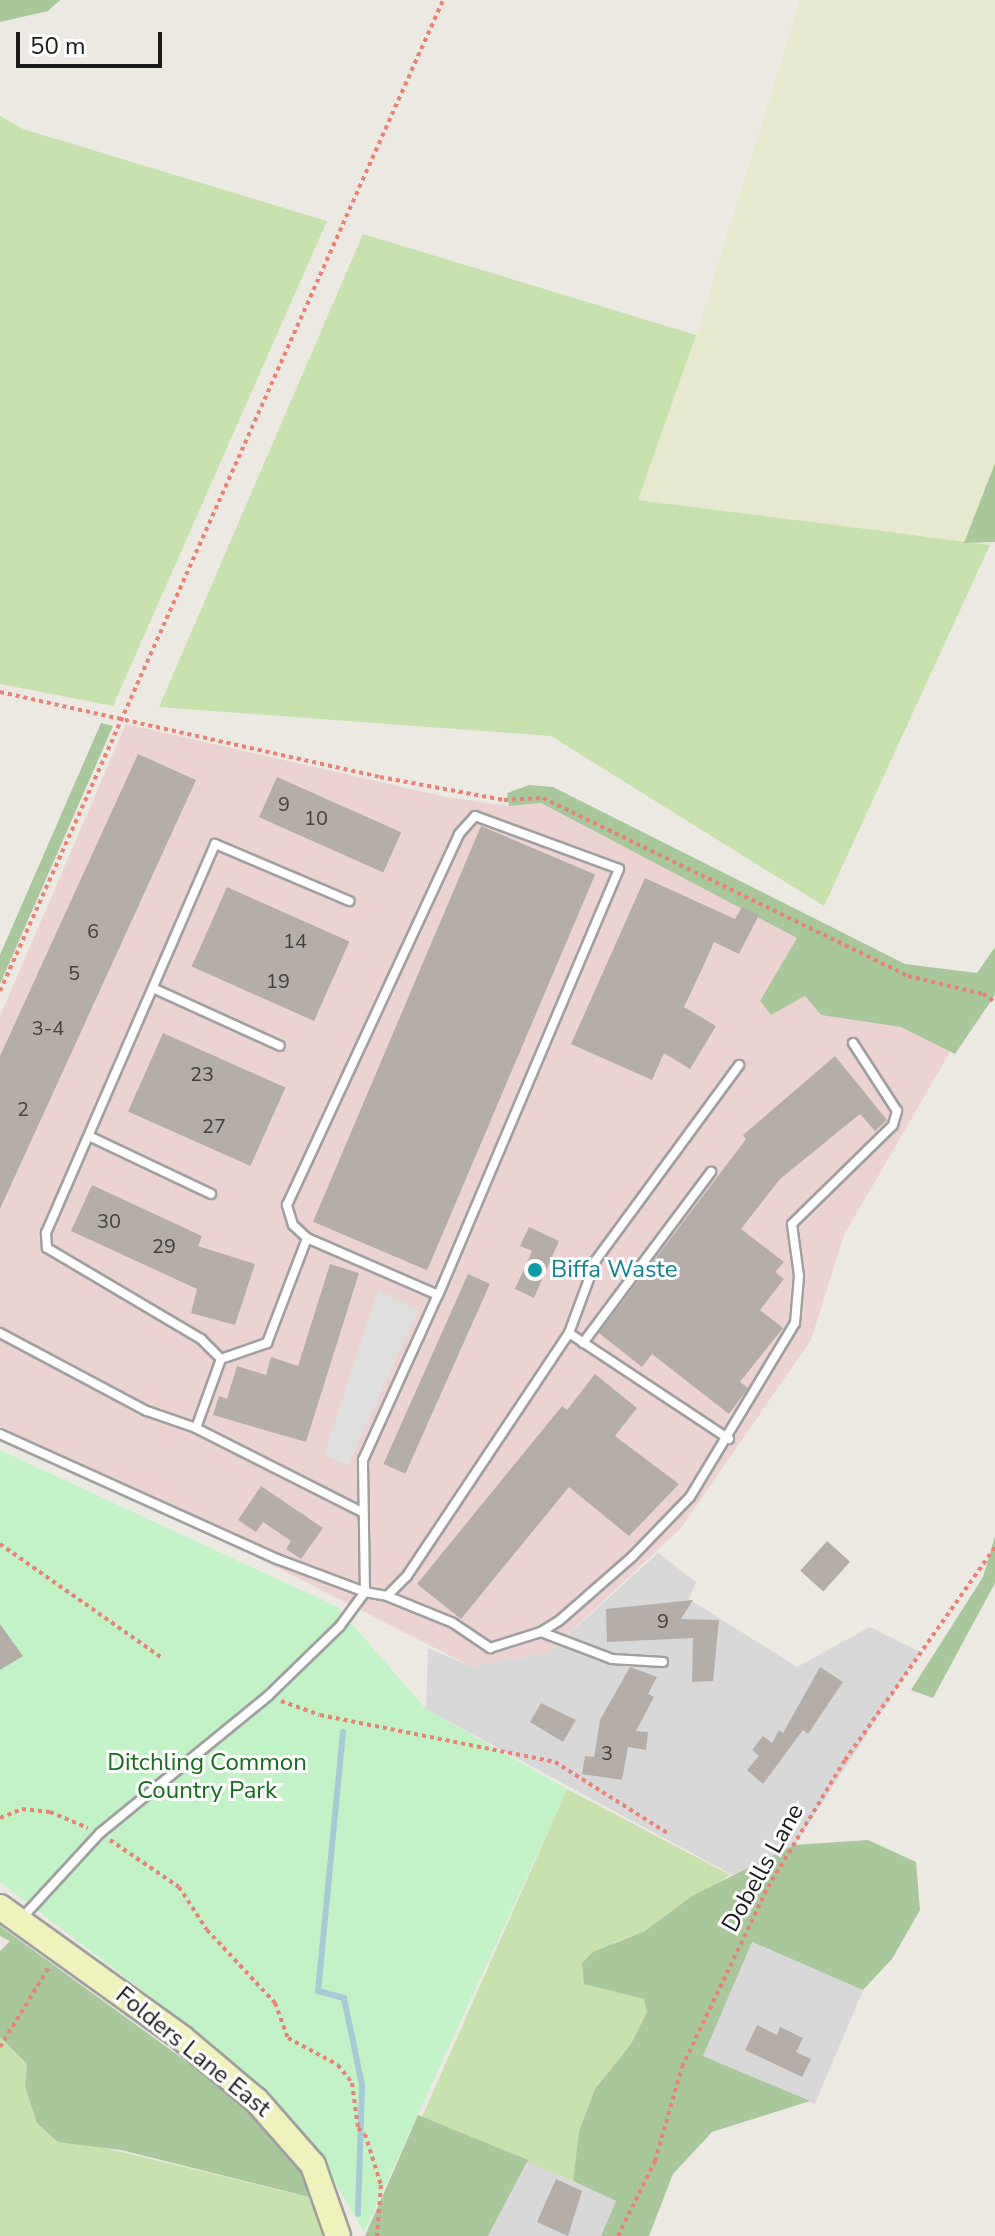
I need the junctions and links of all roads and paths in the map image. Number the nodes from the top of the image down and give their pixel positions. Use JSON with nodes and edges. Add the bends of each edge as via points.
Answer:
{"nodes":[{"id":1,"x":443,"y":0,"type":"edge"},
{"id":2,"x":349,"y":901,"type":"dead end"},
{"id":3,"x":155,"y":989,"type":"junction"},
{"id":4,"x":0,"y":991,"type":"edge"},
{"id":5,"x":983,"y":994,"type":"dead end"},
{"id":6,"x":995,"y":1002,"type":"edge"},
{"id":7,"x":853,"y":1043,"type":"dead end"},
{"id":8,"x":280,"y":1046,"type":"dead end"},
{"id":9,"x":739,"y":1065,"type":"dead end"},
{"id":10,"x":89,"y":1136,"type":"junction"},
{"id":11,"x":711,"y":1172,"type":"dead end"},
{"id":12,"x":211,"y":1194,"type":"dead end"},
{"id":13,"x":307,"y":1238,"type":"junction"},
{"id":14,"x":438,"y":1295,"type":"junction"},
{"id":15,"x":0,"y":1333,"type":"edge"},
{"id":16,"x":569,"y":1333,"type":"junction"},
{"id":17,"x":583,"y":1343,"type":"junction"},
{"id":18,"x":221,"y":1359,"type":"junction"},
{"id":19,"x":196,"y":1428,"type":"junction"},
{"id":20,"x":0,"y":1434,"type":"edge"},
{"id":21,"x":729,"y":1439,"type":"junction"},
{"id":22,"x":362,"y":1512,"type":"junction"},
{"id":23,"x":0,"y":1544,"type":"edge"},
{"id":24,"x":995,"y":1547,"type":"edge"},
{"id":25,"x":365,"y":1592,"type":"junction"},
{"id":26,"x":387,"y":1596,"type":"junction"},
{"id":27,"x":541,"y":1632,"type":"junction"},
{"id":28,"x":161,"y":1657,"type":"dead end"},
{"id":29,"x":663,"y":1662,"type":"dead end"},
{"id":30,"x":268,"y":1696,"type":"junction"},
{"id":31,"x":0,"y":1818,"type":"edge"},
{"id":32,"x":100,"y":1833,"type":"junction"},
{"id":33,"x":669,"y":1834,"type":"dead end"},
{"id":34,"x":10,"y":1913,"type":"edge"},
{"id":35,"x":61,"y":1948,"type":"junction"},
{"id":36,"x":0,"y":2047,"type":"edge"},
{"id":37,"x":338,"y":2236,"type":"edge"},
{"id":38,"x":377,"y":2236,"type":"edge"},
{"id":39,"x":618,"y":2236,"type":"edge"}],
"edges":[{"from":1,"to":4,"type":"path"},
{"from":2,"to":3,"type":"lane","via":[[215,844]]},
{"from":3,"to":8,"type":"lane"},
{"from":3,"to":10,"type":"lane"},
{"from":5,"to":6,"type":"path"},
{"from":7,"to":21,"type":"lane","via":[[897,1111],[893,1125],[792,1224],[799,1276],[795,1323]]},
{"from":9,"to":16,"type":"lane","via":[[596,1260]]},
{"from":10,"to":12,"type":"lane"},
{"from":10,"to":18,"type":"lane","via":[[46,1233],[47,1248],[201,1339]]},
{"from":11,"to":17,"type":"lane"},
{"from":13,"to":14,"type":"lane"},
{"from":13,"to":14,"type":"lane","via":[[293,1225],[287,1205],[459,834],[475,816],[619,869]]},
{"from":13,"to":18,"type":"lane","via":[[267,1343]]},
{"from":14,"to":22,"type":"lane","via":[[363,1460]]},
{"from":15,"to":19,"type":"lane","via":[[147,1411]]},
{"from":16,"to":17,"type":"lane"},
{"from":16,"to":26,"type":"lane","via":[[407,1576]]},
{"from":17,"to":21,"type":"lane"},
{"from":18,"to":19,"type":"lane"},
{"from":19,"to":22,"type":"lane"},
{"from":20,"to":25,"type":"lane","via":[[277,1559]]},
{"from":21,"to":27,"type":"lane","via":[[690,1497],[632,1557]]},
{"from":22,"to":25,"type":"lane"},
{"from":23,"to":28,"type":"path"},
{"from":24,"to":39,"type":"path","name":"Dobells Lane","via":[[845,1760],[768,1887],[682,2067],[655,2161]]},
{"from":25,"to":26,"type":"lane"},
{"from":25,"to":30,"type":"lane","via":[[340,1626]]},
{"from":26,"to":27,"type":"lane","via":[[453,1623],[490,1648]]},
{"from":27,"to":29,"type":"lane","via":[[612,1659]]},
{"from":30,"to":32,"type":"lane"},
{"from":30,"to":33,"type":"path","via":[[320,1715],[555,1762]]},
{"from":31,"to":32,"type":"path","via":[[22,1809],[50,1812]]},
{"from":32,"to":34,"type":"lane"},
{"from":32,"to":38,"type":"path","via":[[179,1887],[207,1930],[275,2003],[288,2038],[338,2065],[352,2083],[358,2128],[365,2134],[381,2185]]},
{"from":34,"to":35,"type":"street","name":"Folders Lane East"},
{"from":35,"to":36,"type":"path"},
{"from":35,"to":37,"type":"street","name":"Folders Lane East","via":[[182,2038],[296,2140],[326,2191]]}]}
